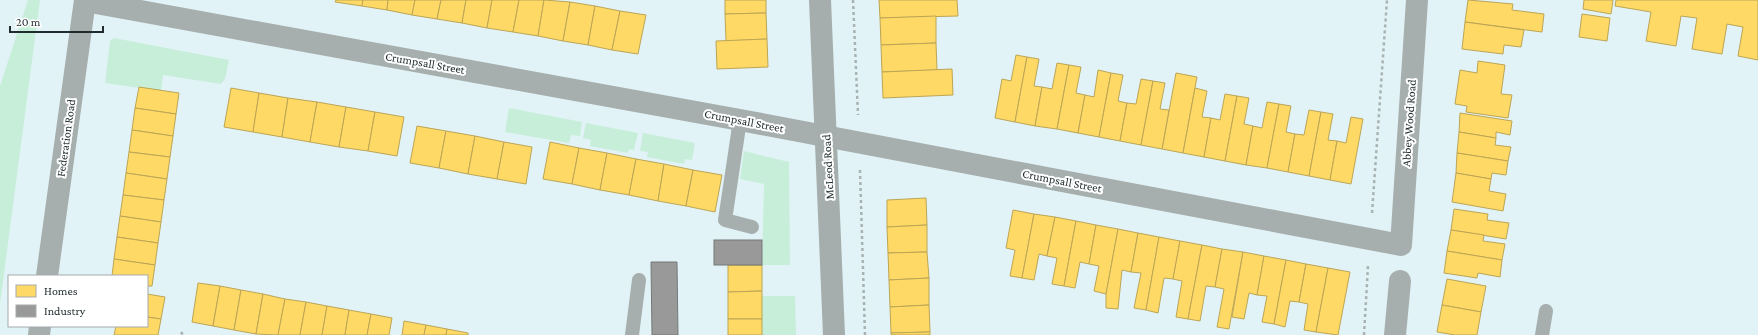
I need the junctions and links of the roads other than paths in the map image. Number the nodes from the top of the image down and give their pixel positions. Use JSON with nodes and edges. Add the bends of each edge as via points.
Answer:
{"nodes":[{"id":1,"x":820,"y":0,"type":"edge"},
{"id":2,"x":1417,"y":0,"type":"edge"},
{"id":3,"x":85,"y":1,"type":"edge"},
{"id":4,"x":740,"y":120,"type":"junction"},
{"id":5,"x":826,"y":137,"type":"junction"},
{"id":6,"x":752,"y":227,"type":"dead end"},
{"id":7,"x":1401,"y":245,"type":"joint"},
{"id":8,"x":47,"y":275,"type":"edge"},
{"id":9,"x":639,"y":280,"type":"dead end"},
{"id":10,"x":1400,"y":281,"type":"dead end"},
{"id":11,"x":1546,"y":311,"type":"dead end"},
{"id":12,"x":632,"y":335,"type":"edge"},
{"id":13,"x":834,"y":335,"type":"edge"},
{"id":14,"x":1396,"y":335,"type":"edge"},
{"id":15,"x":1542,"y":335,"type":"edge"}],
"edges":[{"from":1,"to":5,"type":"main road","name":"McLeod Road"},
{"from":2,"to":7,"type":"street","name":"Abbey Wood Road"},
{"from":3,"to":4,"type":"street","name":"Crumpsall Street"},
{"from":3,"to":8,"type":"street","name":"Federation Road"},
{"from":4,"to":5,"type":"street","name":"Crumpsall Street"},
{"from":4,"to":6,"type":"lane","via":[[725,220]]},
{"from":5,"to":7,"type":"street","name":"Crumpsall Street"},
{"from":5,"to":13,"type":"main road","name":"McLeod Road"},
{"from":9,"to":12,"type":"lane"},
{"from":10,"to":14,"type":"street"},
{"from":11,"to":15,"type":"lane"}]}
